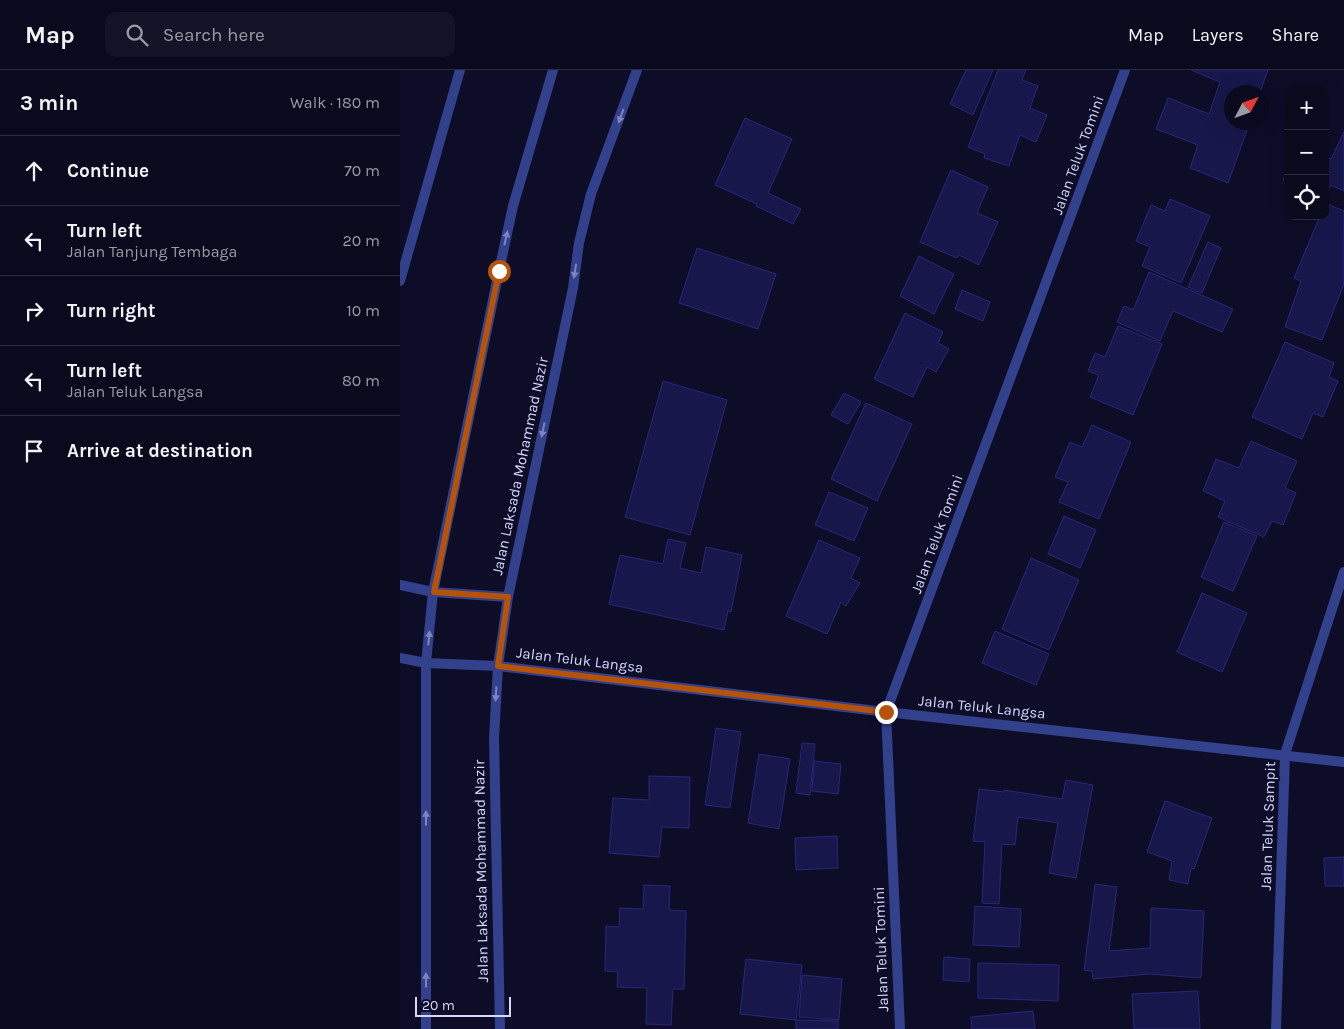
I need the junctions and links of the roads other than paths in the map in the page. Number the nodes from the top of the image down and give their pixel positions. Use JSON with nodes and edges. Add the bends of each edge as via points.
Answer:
{"nodes":[{"id":1,"x":460,"y":70,"type":"edge"},
{"id":2,"x":553,"y":70,"type":"edge"},
{"id":3,"x":637,"y":70,"type":"edge"},
{"id":4,"x":1125,"y":70,"type":"edge"},
{"id":5,"x":405,"y":243,"type":"edge"},
{"id":6,"x":400,"y":281,"type":"edge"},
{"id":7,"x":1344,"y":572,"type":"edge"},
{"id":8,"x":400,"y":585,"type":"edge"},
{"id":9,"x":434,"y":592,"type":"junction"},
{"id":10,"x":508,"y":597,"type":"junction"},
{"id":11,"x":400,"y":658,"type":"edge"},
{"id":12,"x":426,"y":663,"type":"junction"},
{"id":13,"x":498,"y":666,"type":"junction"},
{"id":14,"x":886,"y":712,"type":"junction"},
{"id":15,"x":1285,"y":754,"type":"junction"},
{"id":16,"x":1344,"y":762,"type":"edge"},
{"id":17,"x":426,"y":1029,"type":"edge"},
{"id":18,"x":500,"y":1029,"type":"edge"},
{"id":19,"x":900,"y":1029,"type":"edge"},
{"id":20,"x":1276,"y":1029,"type":"edge"}],
"edges":[{"from":1,"to":5,"type":"street"},
{"from":9,"to":2,"type":"street","one_way":true,"via":[[514,206]]},
{"from":3,"to":10,"type":"street","name":"Jalan Laksada Mohammad Nazir","one_way":true,"via":[[591,194]]},
{"from":4,"to":14,"type":"street","name":"Jalan Teluk Tomini"},
{"from":5,"to":6,"type":"street"},
{"from":7,"to":15,"type":"street","name":"Jalan Teluk Sampit"},
{"from":8,"to":9,"type":"street"},
{"from":9,"to":10,"type":"street"},
{"from":12,"to":9,"type":"street","one_way":true},
{"from":10,"to":13,"type":"street","name":"Jalan Laksada Mohammad Nazir"},
{"from":11,"to":12,"type":"street","name":"Jalan Teluk Langsa"},
{"from":12,"to":13,"type":"street","name":"Jalan Teluk Langsa"},
{"from":17,"to":12,"type":"street","one_way":true},
{"from":13,"to":14,"type":"street","name":"Jalan Teluk Langsa"},
{"from":13,"to":18,"type":"street","name":"Jalan Laksada Mohammad Nazir","one_way":true,"via":[[494,738]]},
{"from":14,"to":15,"type":"street","name":"Jalan Teluk Langsa"},
{"from":14,"to":19,"type":"street","name":"Jalan Teluk Tomini"},
{"from":15,"to":16,"type":"street","name":"Jalan Teluk Langsa"},
{"from":15,"to":20,"type":"street","name":"Jalan Teluk Sampit"}]}
